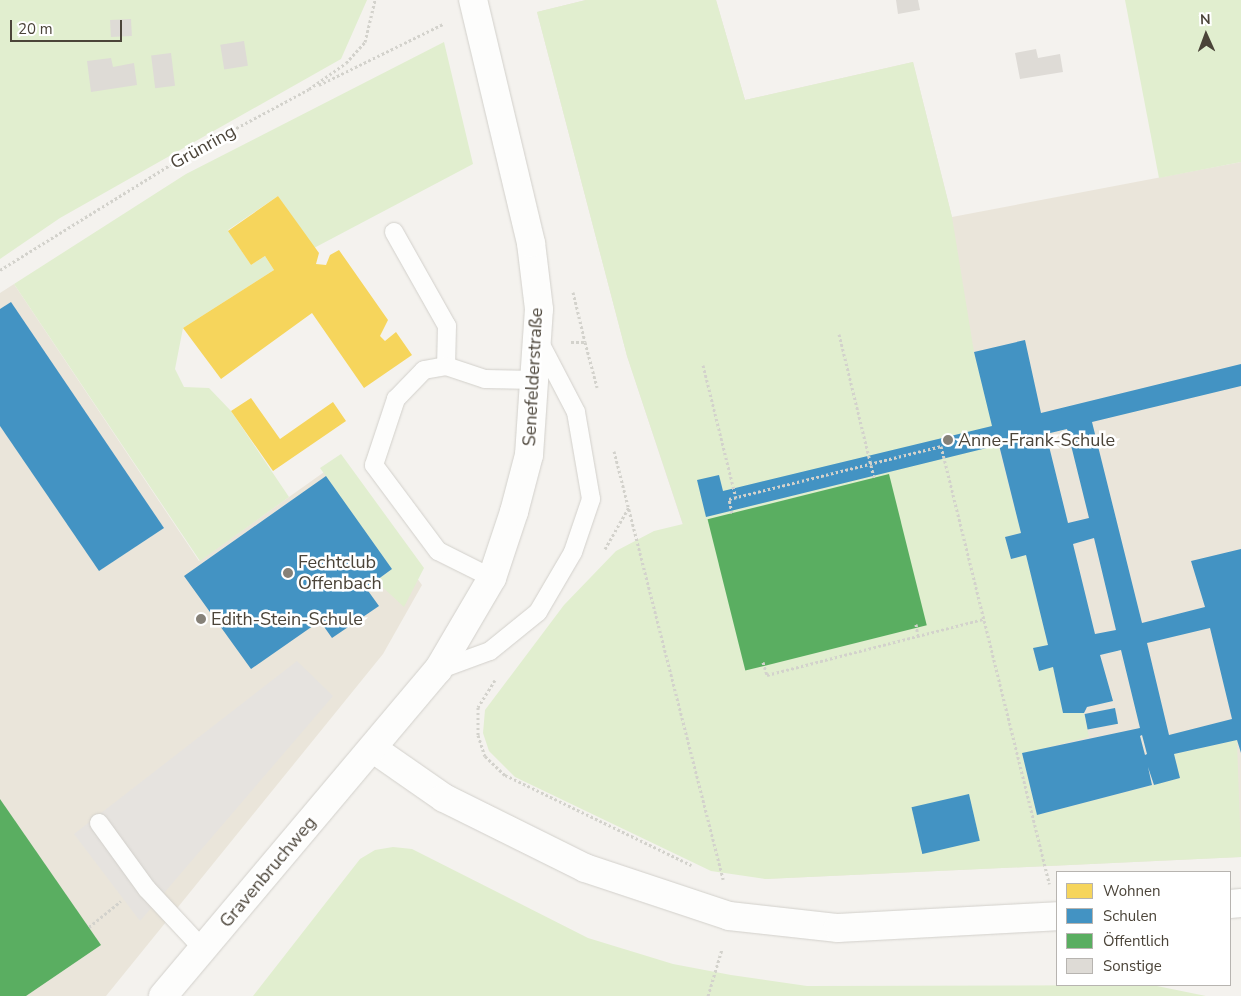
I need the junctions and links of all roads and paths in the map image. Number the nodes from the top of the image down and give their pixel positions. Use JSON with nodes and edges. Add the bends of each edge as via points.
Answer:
{"nodes":[{"id":1,"x":375,"y":0,"type":"edge"},
{"id":2,"x":474,"y":4,"type":"edge"},
{"id":3,"x":309,"y":89,"type":"junction"},
{"id":4,"x":394,"y":232,"type":"dead end"},
{"id":5,"x":0,"y":270,"type":"edge"},
{"id":6,"x":839,"y":334,"type":"dead end"},
{"id":7,"x":538,"y":340,"type":"junction"},
{"id":8,"x":704,"y":365,"type":"dead end"},
{"id":9,"x":446,"y":366,"type":"junction"},
{"id":10,"x":536,"y":380,"type":"junction"},
{"id":11,"x":870,"y":463,"type":"junction"},
{"id":12,"x":874,"y":478,"type":"dead end"},
{"id":13,"x":736,"y":498,"type":"junction"},
{"id":14,"x":732,"y":513,"type":"dead end"},
{"id":15,"x":603,"y":552,"type":"dead end"},
{"id":16,"x":492,"y":578,"type":"junction"},
{"id":17,"x":984,"y":619,"type":"junction"},
{"id":18,"x":916,"y":624,"type":"dead end"},
{"id":19,"x":918,"y":636,"type":"junction"},
{"id":20,"x":763,"y":662,"type":"dead end"},
{"id":21,"x":438,"y":670,"type":"junction"},
{"id":22,"x":501,"y":672,"type":"dead end"},
{"id":23,"x":375,"y":750,"type":"junction"},
{"id":24,"x":100,"y":823,"type":"dead end"},
{"id":25,"x":700,"y":869,"type":"dead end"},
{"id":26,"x":716,"y":876,"type":"dead end"},
{"id":27,"x":123,"y":899,"type":"dead end"},
{"id":28,"x":1056,"y":912,"type":"edge"},
{"id":29,"x":1056,"y":916,"type":"edge"},
{"id":30,"x":89,"y":927,"type":"dead end"},
{"id":31,"x":203,"y":949,"type":"junction"},
{"id":32,"x":164,"y":996,"type":"edge"}],
"edges":[{"from":1,"to":3,"type":"path","name":"Grünring","via":[[365,42],[346,63]]},
{"from":2,"to":3,"type":"path"},
{"from":2,"to":7,"type":"street","name":"Senefelderstraße","via":[[531,243]]},
{"from":3,"to":5,"type":"path","name":"Grünring","via":[[188,154]]},
{"from":4,"to":9,"type":"lane","via":[[447,326]]},
{"from":6,"to":11,"type":"path"},
{"from":7,"to":10,"type":"street","name":"Senefelderstraße"},
{"from":7,"to":21,"type":"lane","via":[[576,412],[591,499],[572,552],[538,612],[490,650]]},
{"from":8,"to":13,"type":"path"},
{"from":9,"to":10,"type":"lane","via":[[486,379]]},
{"from":9,"to":16,"type":"lane","via":[[424,370],[408,382],[388,416],[374,465],[438,551]]},
{"from":10,"to":16,"type":"street","name":"Senefelderstraße","via":[[529,455]]},
{"from":11,"to":12,"type":"path"},
{"from":11,"to":13,"type":"path"},
{"from":11,"to":17,"type":"path","via":[[941,446]]},
{"from":13,"to":14,"type":"path","via":[[729,499]]},
{"from":15,"to":26,"type":"path","via":[[629,506],[722,874]]},
{"from":16,"to":21,"type":"street","name":"Senefelderstraße"},
{"from":17,"to":19,"type":"path"},
{"from":17,"to":28,"type":"path"},
{"from":18,"to":19,"type":"path"},
{"from":19,"to":20,"type":"path","via":[[767,675]]},
{"from":21,"to":23,"type":"street","name":"Senefelderstraße"},
{"from":22,"to":25,"type":"path","via":[[476,716],[485,756],[504,775],[537,795]]},
{"from":23,"to":29,"type":"street","via":[[444,798],[585,868],[729,916],[838,928]]},
{"from":23,"to":31,"type":"street","name":"Gravenbruchweg"},
{"from":24,"to":31,"type":"lane","via":[[147,889]]},
{"from":27,"to":30,"type":"path"},
{"from":31,"to":32,"type":"street","name":"Gravenbruchweg"}]}
